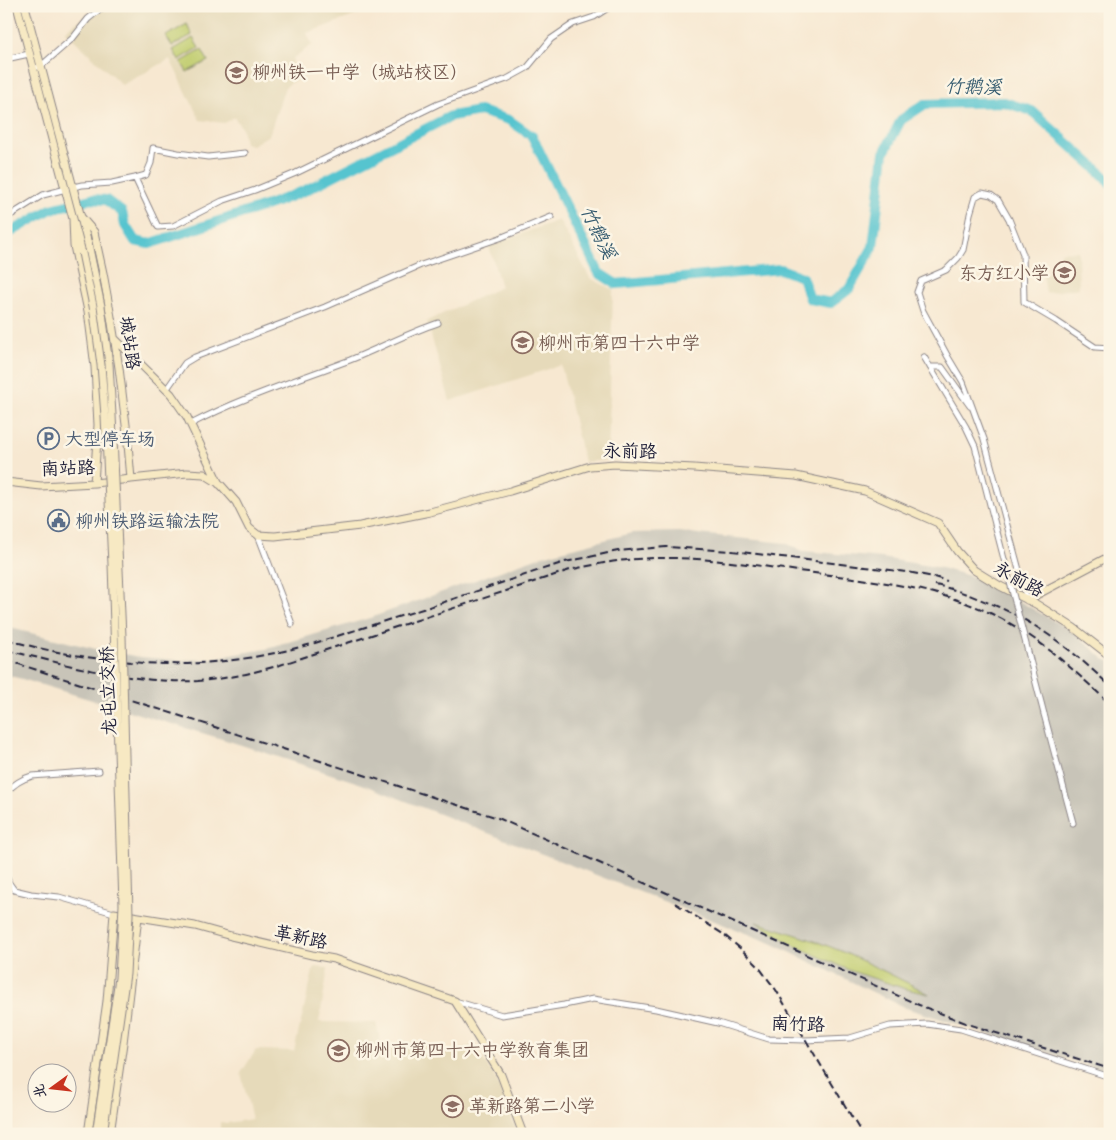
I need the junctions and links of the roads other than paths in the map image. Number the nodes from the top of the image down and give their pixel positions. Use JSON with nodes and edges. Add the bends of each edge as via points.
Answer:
{"nodes":[{"id":1,"x":16,"y":6,"type":"edge"},
{"id":2,"x":25,"y":6,"type":"edge"},
{"id":3,"x":104,"y":6,"type":"edge"},
{"id":4,"x":611,"y":6,"type":"edge"},
{"id":5,"x":29,"y":54,"type":"junction"},
{"id":6,"x":6,"y":59,"type":"edge"},
{"id":7,"x":37,"y":67,"type":"junction"},
{"id":8,"x":245,"y":153,"type":"dead end"},
{"id":9,"x":135,"y":178,"type":"junction"},
{"id":10,"x":70,"y":190,"type":"junction"},
{"id":11,"x":77,"y":217,"type":"junction"},
{"id":12,"x":6,"y":218,"type":"edge"},
{"id":13,"x":551,"y":218,"type":"dead end"},
{"id":14,"x":89,"y":248,"type":"joint"},
{"id":15,"x":82,"y":253,"type":"joint"},
{"id":16,"x":438,"y":323,"type":"dead end"},
{"id":17,"x":115,"y":339,"type":"junction"},
{"id":18,"x":1110,"y":348,"type":"edge"},
{"id":19,"x":924,"y":357,"type":"dead end"},
{"id":20,"x":930,"y":366,"type":"junction"},
{"id":21,"x":166,"y":390,"type":"junction"},
{"id":22,"x":974,"y":410,"type":"junction"},
{"id":23,"x":191,"y":424,"type":"junction"},
{"id":24,"x":131,"y":478,"type":"junction"},
{"id":25,"x":6,"y":482,"type":"edge"},
{"id":26,"x":94,"y":483,"type":"junction"},
{"id":27,"x":220,"y":484,"type":"junction"},
{"id":28,"x":258,"y":535,"type":"junction"},
{"id":29,"x":1110,"y":556,"type":"edge"},
{"id":30,"x":1028,"y":600,"type":"junction"},
{"id":31,"x":292,"y":624,"type":"dead end"},
{"id":32,"x":1110,"y":656,"type":"edge"},
{"id":33,"x":99,"y":772,"type":"dead end"},
{"id":34,"x":6,"y":792,"type":"edge"},
{"id":35,"x":1073,"y":823,"type":"dead end"},
{"id":36,"x":6,"y":876,"type":"edge"},
{"id":37,"x":114,"y":913,"type":"junction"},
{"id":38,"x":138,"y":917,"type":"junction"},
{"id":39,"x":455,"y":1001,"type":"junction"},
{"id":40,"x":1110,"y":1077,"type":"edge"},
{"id":41,"x":88,"y":1134,"type":"edge"},
{"id":42,"x":96,"y":1134,"type":"edge"},
{"id":43,"x":103,"y":1134,"type":"edge"},
{"id":44,"x":110,"y":1134,"type":"edge"},
{"id":45,"x":523,"y":1134,"type":"edge"}],
"edges":[{"from":1,"to":5,"type":"main road","name":"城站路"},
{"from":2,"to":7,"type":"main road","name":"城站路"},
{"from":3,"to":7,"type":"street","via":[[73,38]]},
{"from":4,"to":9,"type":"street","via":[[594,17],[573,24],[551,39],[527,68],[507,79],[438,104],[296,174],[222,201],[173,226],[158,227]]},
{"from":5,"to":6,"type":"street"},
{"from":5,"to":7,"type":"main road","name":"城站路"},
{"from":7,"to":10,"type":"main road","name":"城站路"},
{"from":8,"to":9,"type":"street","via":[[208,157],[153,148],[146,175]]},
{"from":9,"to":10,"type":"street","via":[[112,184],[82,185]]},
{"from":10,"to":11,"type":"main road","name":"城站路"},
{"from":10,"to":12,"type":"street","via":[[43,195]]},
{"from":11,"to":14,"type":"main road","name":"城站路"},
{"from":11,"to":15,"type":"main road","name":"城站路"},
{"from":11,"to":17,"type":"main road","name":"城站路","via":[[94,232]]},
{"from":11,"to":26,"type":"main road","name":"城站路","via":[[74,246],[88,311],[95,367],[98,425]]},
{"from":13,"to":21,"type":"street","via":[[421,265],[325,307],[195,357],[185,363]]},
{"from":14,"to":43,"type":"main road","name":"龙屯立交桥","bridge":true,"via":[[101,306],[112,407],[129,915],[126,974]]},
{"from":15,"to":42,"type":"main road","name":"龙屯立交桥","bridge":true,"via":[[93,306],[105,416],[123,905],[119,978]]},
{"from":16,"to":23,"type":"street","via":[[217,410]]},
{"from":17,"to":21,"type":"main road"},
{"from":17,"to":24,"type":"main road","name":"城站路"},
{"from":18,"to":22,"type":"street","via":[[1095,347],[1024,302],[1023,254],[998,200],[982,194],[976,197],[963,250],[958,258],[946,270],[921,282],[917,292]]},
{"from":19,"to":20,"type":"street"},
{"from":20,"to":22,"type":"street","via":[[942,367]]},
{"from":20,"to":35,"type":"street","bridge":true,"via":[[975,446]]},
{"from":21,"to":23,"type":"main road"},
{"from":22,"to":30,"type":"street"},
{"from":23,"to":27,"type":"main road"},
{"from":24,"to":26,"type":"main road","name":"南站路"},
{"from":24,"to":27,"type":"main road","via":[[204,474]]},
{"from":25,"to":26,"type":"main road","name":"南站路","via":[[41,486]]},
{"from":27,"to":28,"type":"main road","via":[[236,502],[249,528]]},
{"from":28,"to":30,"type":"main road","name":"永前路","via":[[360,526],[430,512],[590,466],[615,464],[796,476],[865,491],[938,523],[974,570]]},
{"from":28,"to":31,"type":"street"},
{"from":29,"to":30,"type":"main road"},
{"from":30,"to":32,"type":"main road","name":"永前路","via":[[1074,628]]},
{"from":33,"to":34,"type":"street","via":[[32,776],[16,782]]},
{"from":36,"to":37,"type":"street","via":[[14,890],[59,897]]},
{"from":37,"to":38,"type":"main road","name":"革新路"},
{"from":37,"to":41,"type":"main road"},
{"from":38,"to":39,"type":"main road","name":"革新路","via":[[195,926],[334,959]]},
{"from":38,"to":44,"type":"main road"},
{"from":39,"to":40,"type":"street","name":"南竹路","via":[[502,1015],[593,999],[718,1023],[768,1039],[850,1038],[890,1026],[927,1024],[961,1029]]},
{"from":39,"to":45,"type":"main road","via":[[501,1075]]}]}
